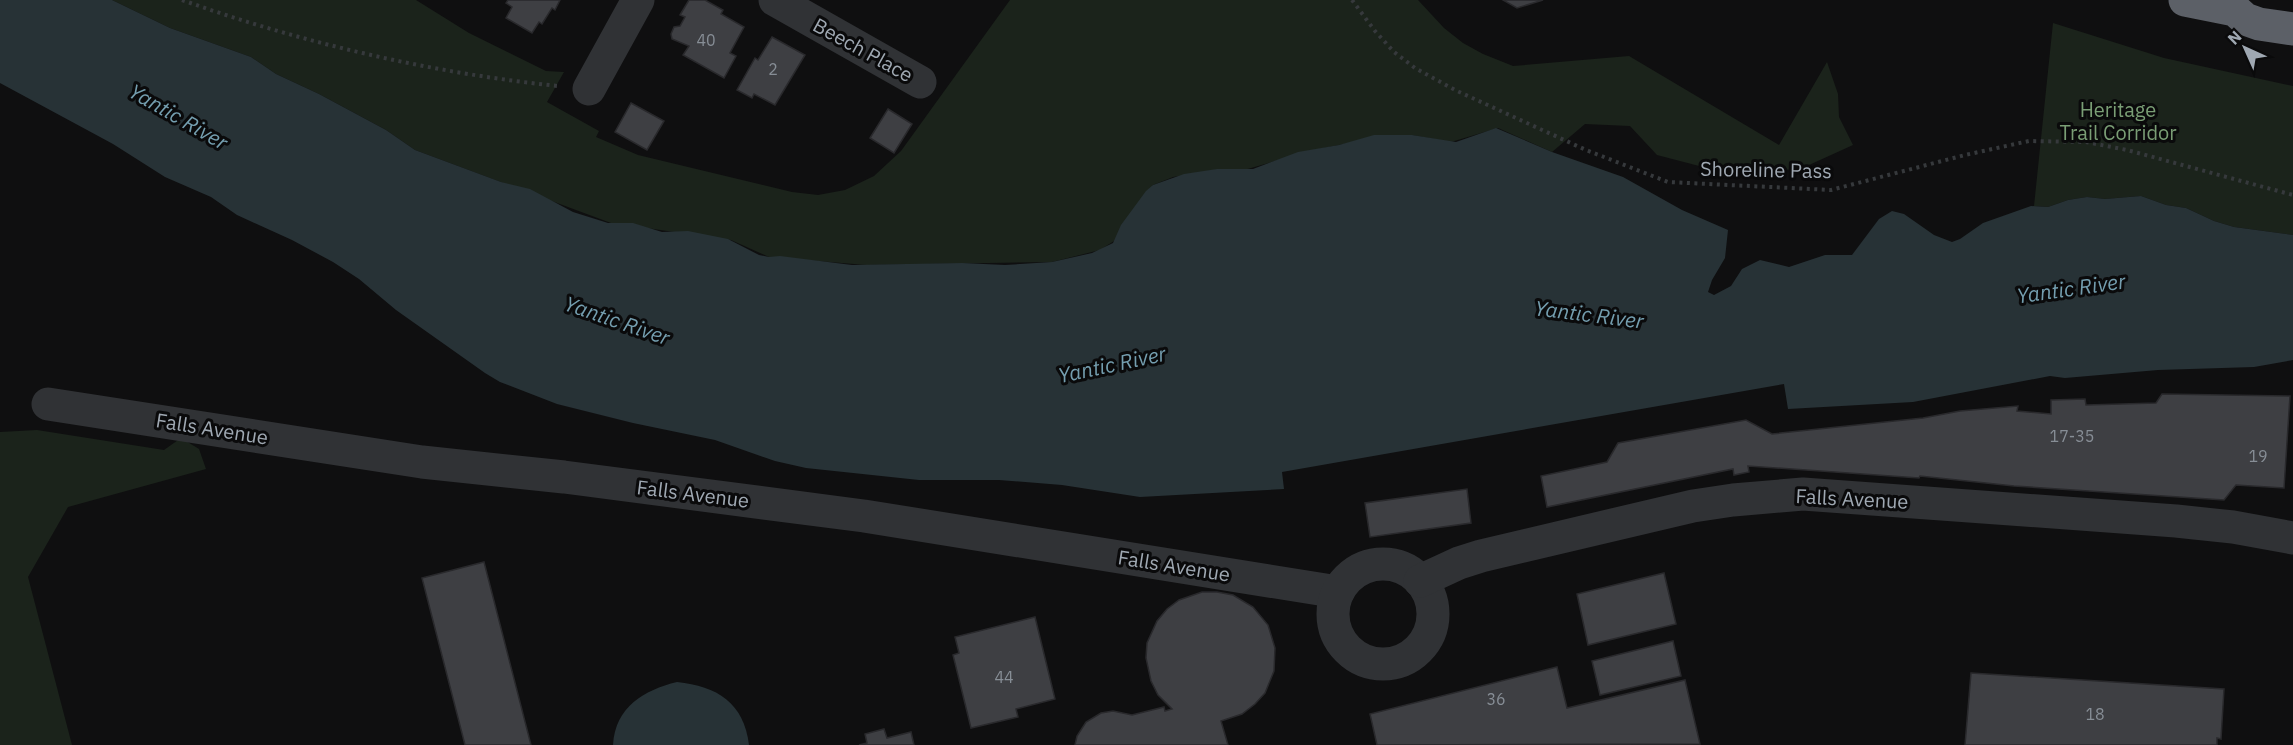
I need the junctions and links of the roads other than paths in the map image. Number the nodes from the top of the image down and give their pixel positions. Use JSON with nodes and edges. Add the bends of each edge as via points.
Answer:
{"nodes":[{"id":1,"x":638,"y":0,"type":"edge"},
{"id":2,"x":775,"y":0,"type":"edge"},
{"id":3,"x":2185,"y":0,"type":"edge"},
{"id":4,"x":2246,"y":5,"type":"edge"},
{"id":5,"x":2293,"y":28,"type":"edge"},
{"id":6,"x":920,"y":82,"type":"dead end"},
{"id":7,"x":589,"y":89,"type":"road end"},
{"id":8,"x":48,"y":404,"type":"dead end"},
{"id":9,"x":2293,"y":538,"type":"edge"},
{"id":10,"x":1420,"y":581,"type":"junction"},
{"id":11,"x":1338,"y":592,"type":"junction"}],
"edges":[{"from":1,"to":7,"type":"street"},
{"from":2,"to":6,"type":"street","name":"Beech Place"},
{"from":3,"to":4,"type":"highway"},
{"from":4,"to":5,"type":"highway","via":[[2252,22]]},
{"from":8,"to":11,"type":"street","name":"Falls Avenue","via":[[422,462],[864,516]]},
{"from":9,"to":10,"type":"street","name":"Falls Avenue","via":[[2186,522],[1803,494],[1733,500],[1664,512],[1481,556]]},
{"from":10,"to":11,"type":"street","via":[[1410,571],[1383,564],[1356,572]]},
{"from":10,"to":11,"type":"street","via":[[1429,594],[1432,626],[1415,653],[1385,664],[1369,663],[1356,656],[1337,635],[1333,621]]}]}
